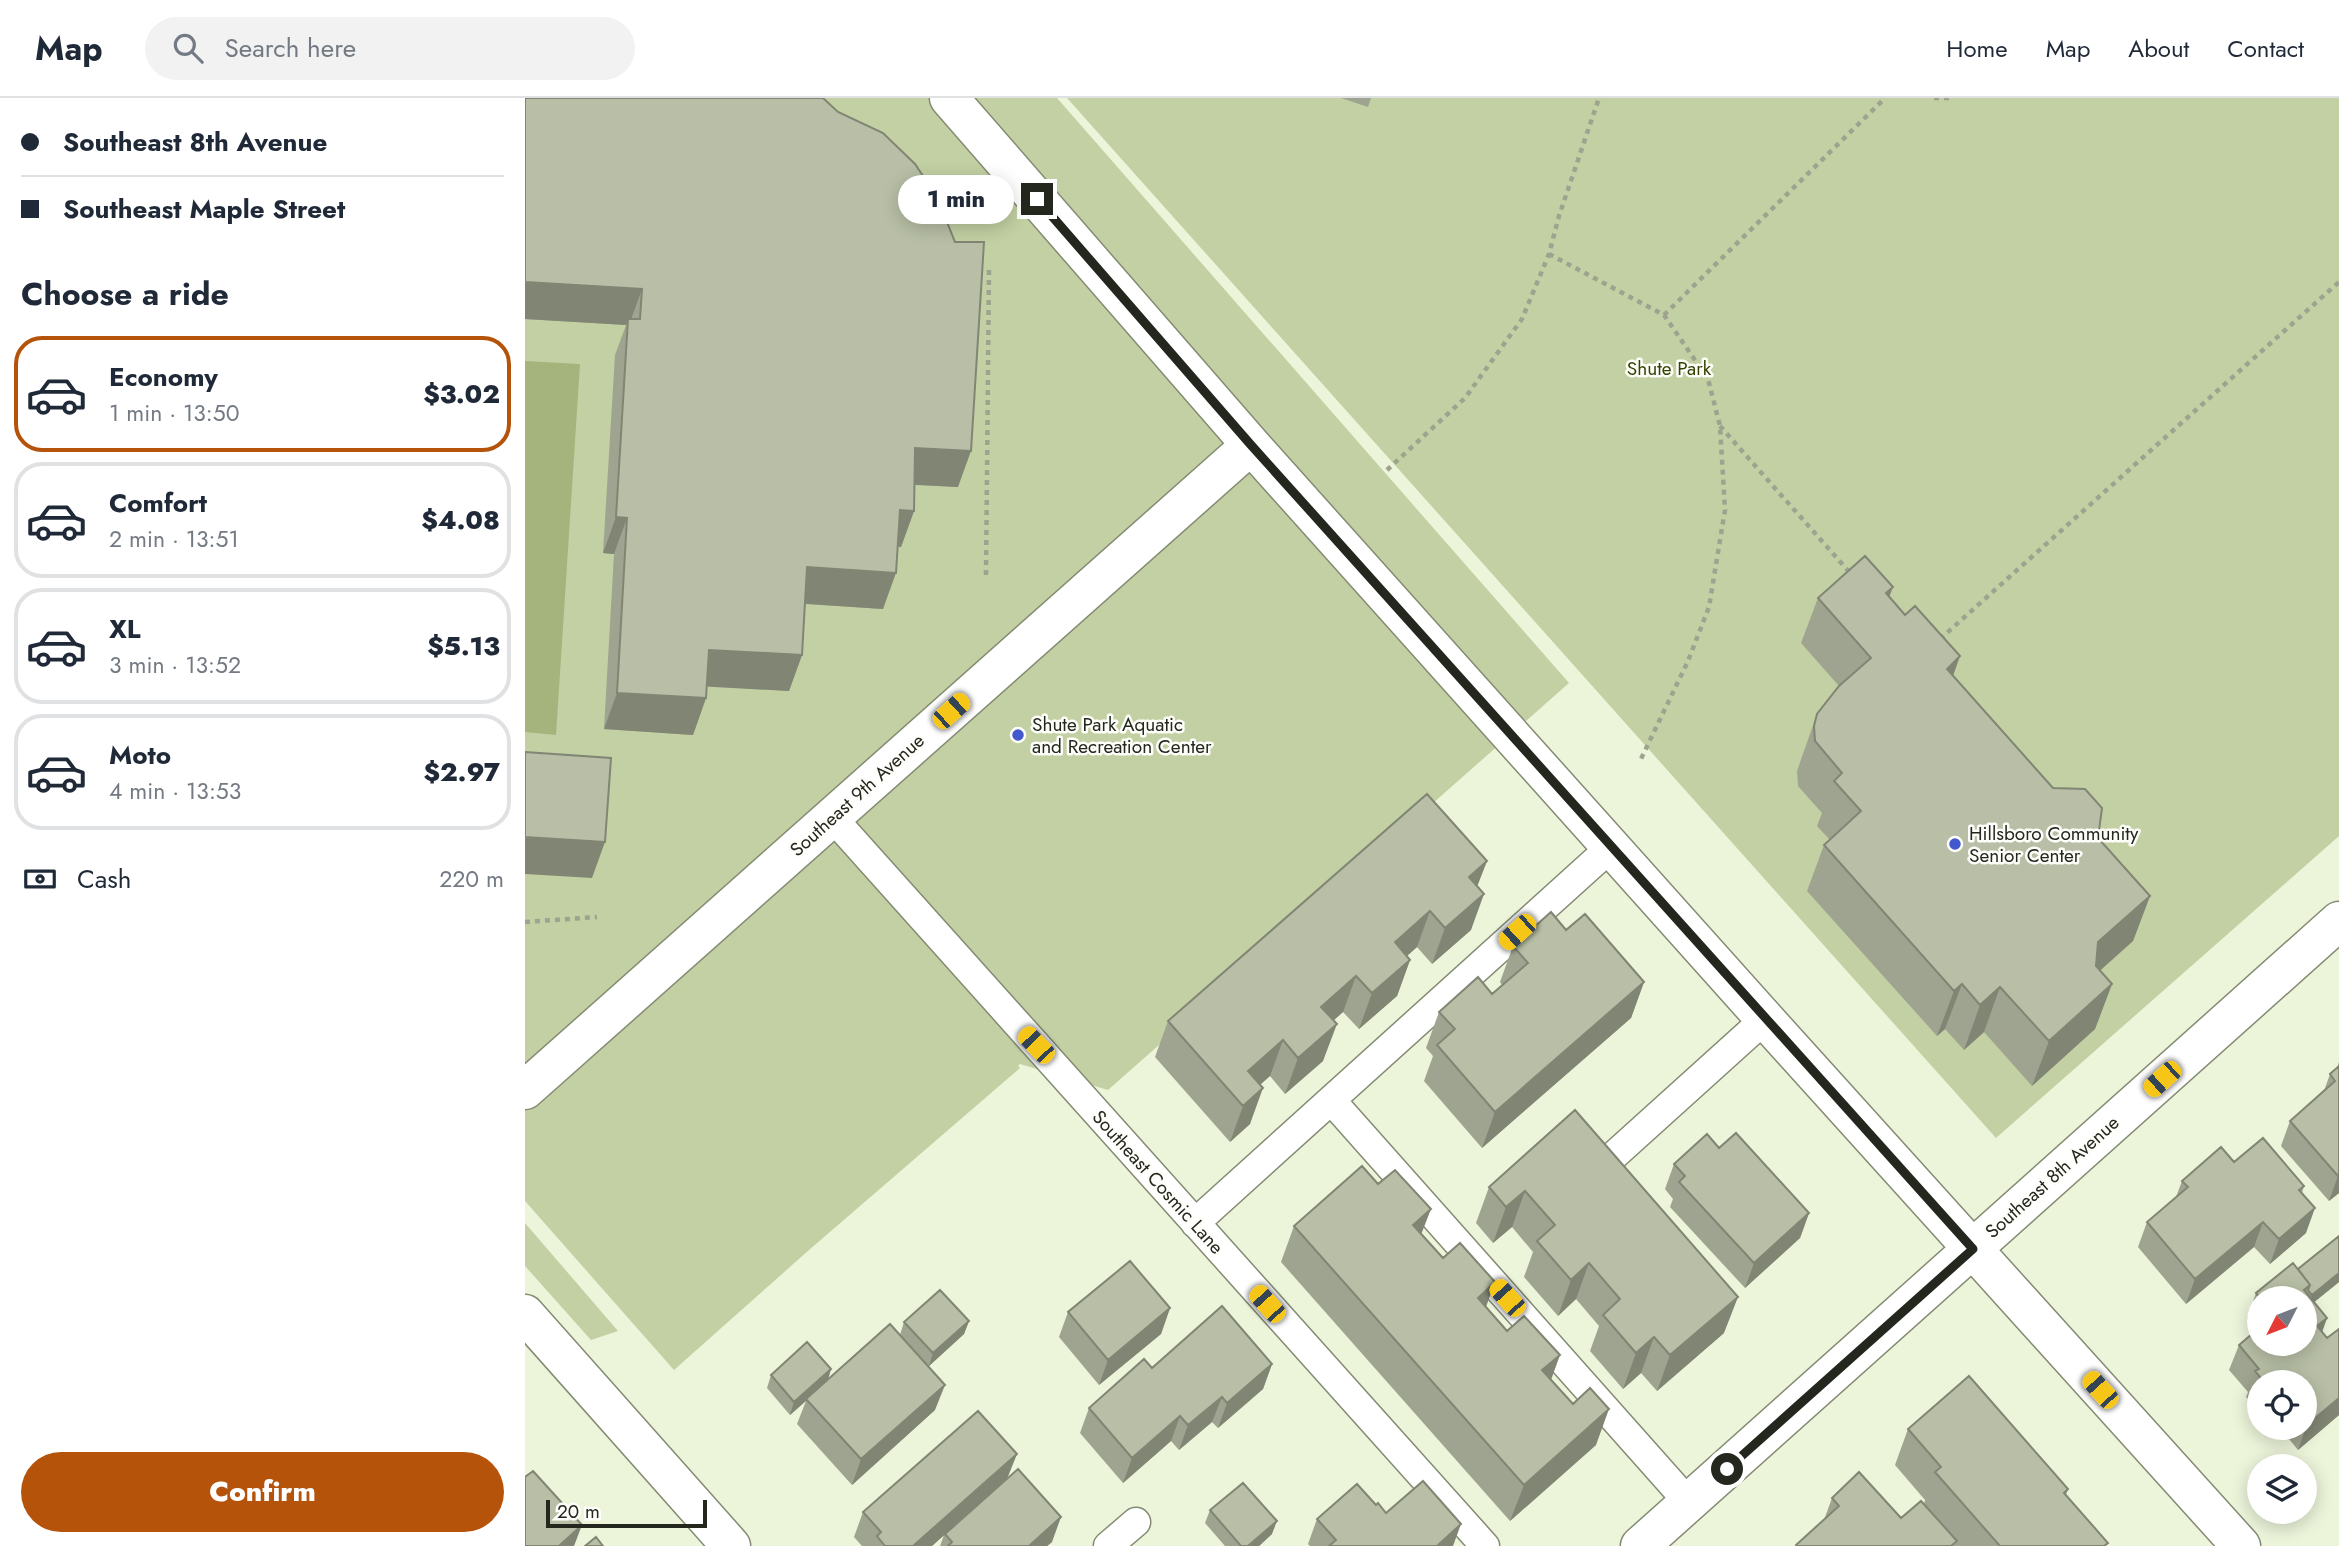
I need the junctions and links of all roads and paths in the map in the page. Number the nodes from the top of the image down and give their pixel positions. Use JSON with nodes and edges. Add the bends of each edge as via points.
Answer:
{"nodes":[{"id":1,"x":949,"y":98,"type":"edge"},
{"id":2,"x":1599,"y":98,"type":"edge"},
{"id":3,"x":1885,"y":98,"type":"edge"},
{"id":4,"x":1934,"y":98,"type":"edge"},
{"id":5,"x":1951,"y":98,"type":"edge"},
{"id":6,"x":1549,"y":254,"type":"junction"},
{"id":7,"x":989,"y":270,"type":"dead end"},
{"id":8,"x":2339,"y":282,"type":"edge"},
{"id":9,"x":1664,"y":315,"type":"junction"},
{"id":10,"x":1720,"y":426,"type":"junction"},
{"id":11,"x":1251,"y":445,"type":"junction"},
{"id":12,"x":1387,"y":470,"type":"dead end"},
{"id":13,"x":986,"y":575,"type":"dead end"},
{"id":14,"x":1858,"y":582,"type":"edge"},
{"id":15,"x":1933,"y":645,"type":"edge"},
{"id":16,"x":1641,"y":759,"type":"dead end"},
{"id":17,"x":832,"y":817,"type":"junction"},
{"id":18,"x":1611,"y":847,"type":"junction"},
{"id":19,"x":597,"y":917,"type":"dead end"},
{"id":20,"x":2339,"y":920,"type":"edge"},
{"id":21,"x":525,"y":922,"type":"edge"},
{"id":22,"x":1765,"y":1019,"type":"junction"},
{"id":23,"x":525,"y":1090,"type":"edge"},
{"id":24,"x":1331,"y":1100,"type":"junction"},
{"id":25,"x":1610,"y":1159,"type":"edge"},
{"id":26,"x":1195,"y":1223,"type":"junction"},
{"id":27,"x":1973,"y":1249,"type":"junction"},
{"id":28,"x":525,"y":1314,"type":"edge"},
{"id":29,"x":1689,"y":1503,"type":"junction"},
{"id":30,"x":1136,"y":1522,"type":"dead end"},
{"id":31,"x":731,"y":1546,"type":"edge"},
{"id":32,"x":1108,"y":1546,"type":"edge"},
{"id":33,"x":1485,"y":1546,"type":"edge"},
{"id":34,"x":1640,"y":1546,"type":"edge"},
{"id":35,"x":2241,"y":1546,"type":"edge"}],
"edges":[{"from":1,"to":11,"type":"street"},
{"from":2,"to":6,"type":"path"},
{"from":3,"to":9,"type":"path"},
{"from":4,"to":5,"type":"path"},
{"from":6,"to":9,"type":"path"},
{"from":6,"to":12,"type":"path","via":[[1522,319],[1465,398]]},
{"from":7,"to":13,"type":"path"},
{"from":8,"to":15,"type":"path"},
{"from":9,"to":10,"type":"path","via":[[1708,379]]},
{"from":10,"to":14,"type":"path"},
{"from":10,"to":16,"type":"path","via":[[1725,510],[1709,607]]},
{"from":11,"to":17,"type":"street","name":"Southeast 9th Avenue"},
{"from":11,"to":18,"type":"street"},
{"from":17,"to":23,"type":"street","name":"Southeast 9th Avenue"},
{"from":17,"to":26,"type":"lane","name":"Southeast Cosmic Lane"},
{"from":18,"to":22,"type":"street"},
{"from":18,"to":24,"type":"lane"},
{"from":19,"to":21,"type":"path"},
{"from":20,"to":27,"type":"street","name":"Southeast 8th Avenue"},
{"from":22,"to":25,"type":"lane"},
{"from":22,"to":27,"type":"street"},
{"from":24,"to":26,"type":"lane"},
{"from":24,"to":29,"type":"lane"},
{"from":26,"to":33,"type":"lane","name":"Southeast Cosmic Lane"},
{"from":27,"to":29,"type":"street","name":"Southeast 8th Avenue"},
{"from":27,"to":35,"type":"street"},
{"from":28,"to":31,"type":"street"},
{"from":29,"to":34,"type":"street","name":"Southeast 8th Avenue"},
{"from":30,"to":32,"type":"lane"}]}
